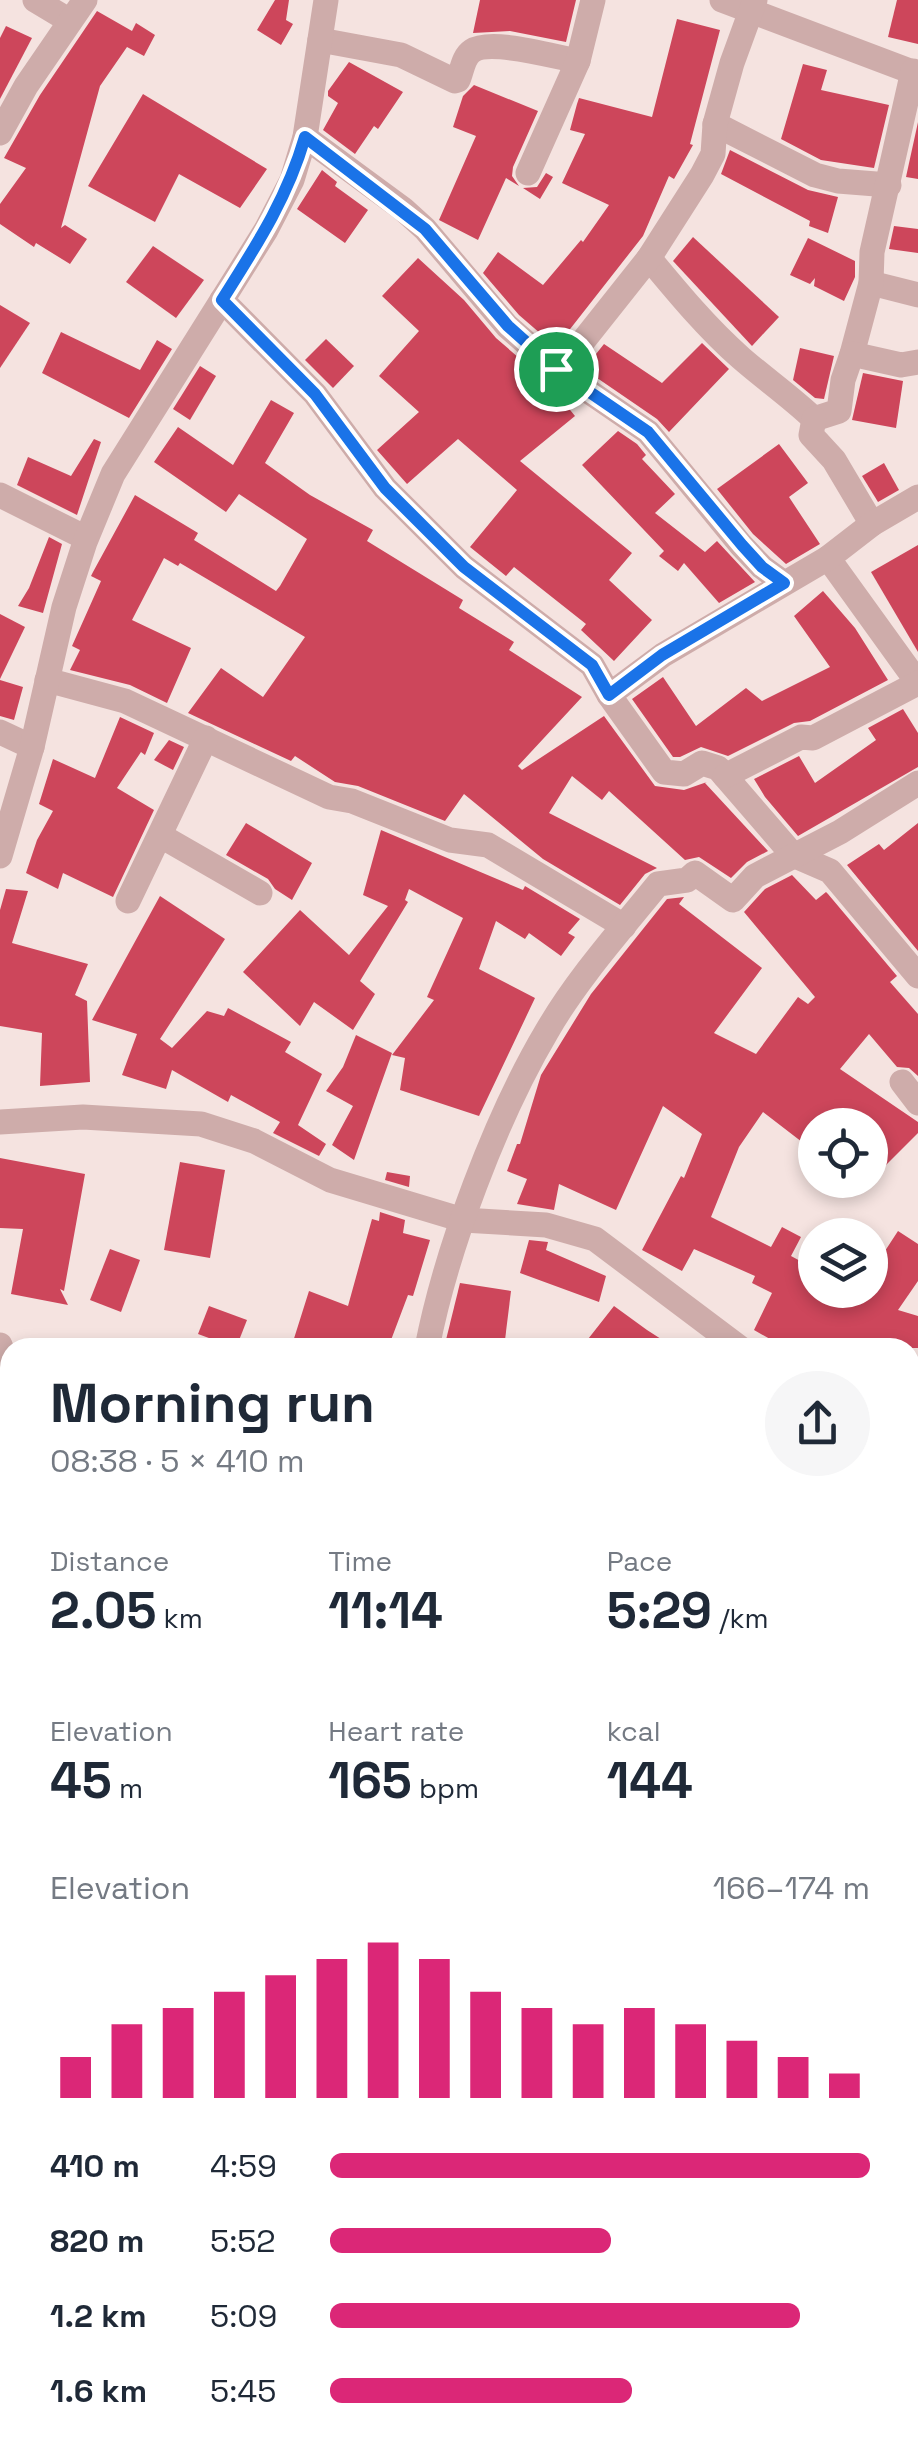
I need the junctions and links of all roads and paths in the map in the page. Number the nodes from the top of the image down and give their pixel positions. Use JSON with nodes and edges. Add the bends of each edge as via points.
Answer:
{"nodes":[{"id":1,"x":36,"y":0,"type":"edge"},
{"id":2,"x":326,"y":0,"type":"edge"},
{"id":3,"x":593,"y":0,"type":"edge"},
{"id":4,"x":722,"y":0,"type":"edge"},
{"id":5,"x":753,"y":5,"type":"edge"},
{"id":6,"x":77,"y":10,"type":"edge"},
{"id":7,"x":320,"y":40,"type":"junction"},
{"id":8,"x":578,"y":61,"type":"junction"},
{"id":9,"x":915,"y":73,"type":"edge"},
{"id":10,"x":715,"y":124,"type":"junction"},
{"id":11,"x":0,"y":133,"type":"edge"},
{"id":12,"x":305,"y":137,"type":"junction"},
{"id":13,"x":528,"y":172,"type":"dead end"},
{"id":14,"x":889,"y":186,"type":"junction"},
{"id":15,"x":649,"y":258,"type":"junction"},
{"id":16,"x":871,"y":283,"type":"junction"},
{"id":17,"x":918,"y":295,"type":"edge"},
{"id":18,"x":222,"y":300,"type":"junction"},
{"id":19,"x":852,"y":354,"type":"junction"},
{"id":20,"x":918,"y":362,"type":"edge"},
{"id":21,"x":556,"y":369,"type":"junction"},
{"id":22,"x":814,"y":420,"type":"junction"},
{"id":23,"x":0,"y":495,"type":"edge"},
{"id":24,"x":918,"y":498,"type":"edge"},
{"id":25,"x":872,"y":524,"type":"junction"},
{"id":26,"x":86,"y":538,"type":"junction"},
{"id":27,"x":828,"y":558,"type":"junction"},
{"id":28,"x":784,"y":583,"type":"junction"},
{"id":29,"x":916,"y":675,"type":"edge"},
{"id":30,"x":47,"y":680,"type":"junction"},
{"id":31,"x":609,"y":695,"type":"junction"},
{"id":32,"x":0,"y":732,"type":"edge"},
{"id":33,"x":206,"y":738,"type":"junction"},
{"id":34,"x":32,"y":747,"type":"junction"},
{"id":35,"x":725,"y":776,"type":"junction"},
{"id":36,"x":918,"y":783,"type":"edge"},
{"id":37,"x":162,"y":836,"type":"junction"},
{"id":38,"x":793,"y":855,"type":"junction"},
{"id":39,"x":0,"y":856,"type":"edge"},
{"id":40,"x":260,"y":893,"type":"dead end"},
{"id":41,"x":128,"y":902,"type":"dead end"},
{"id":42,"x":624,"y":926,"type":"junction"},
{"id":43,"x":918,"y":976,"type":"edge"},
{"id":44,"x":902,"y":1082,"type":"dead end"},
{"id":45,"x":918,"y":1102,"type":"edge"},
{"id":46,"x":0,"y":1122,"type":"edge"},
{"id":47,"x":464,"y":1220,"type":"junction"},
{"id":48,"x":430,"y":1338,"type":"edge"},
{"id":49,"x":727,"y":1338,"type":"edge"}],
"edges":[{"from":1,"to":6,"type":"street"},
{"from":2,"to":7,"type":"street"},
{"from":3,"to":8,"type":"street"},
{"from":4,"to":5,"type":"street"},
{"from":5,"to":9,"type":"street"},
{"from":5,"to":10,"type":"street"},
{"from":6,"to":11,"type":"street"},
{"from":7,"to":8,"type":"street","via":[[401,55],[455,81],[475,48]]},
{"from":7,"to":12,"type":"street"},
{"from":8,"to":13,"type":"street"},
{"from":9,"to":14,"type":"street"},
{"from":10,"to":14,"type":"street","via":[[815,175]]},
{"from":10,"to":15,"type":"street","via":[[713,154]]},
{"from":12,"to":18,"type":"street","via":[[292,180]]},
{"from":12,"to":21,"type":"street","via":[[425,229],[508,326]]},
{"from":14,"to":16,"type":"street"},
{"from":15,"to":21,"type":"street"},
{"from":15,"to":22,"type":"street","via":[[741,358]]},
{"from":16,"to":17,"type":"street"},
{"from":16,"to":19,"type":"street"},
{"from":18,"to":26,"type":"street","via":[[113,474]]},
{"from":18,"to":31,"type":"street","via":[[315,394],[385,488],[464,567],[592,665]]},
{"from":19,"to":20,"type":"street"},
{"from":19,"to":22,"type":"street","via":[[840,411]]},
{"from":21,"to":28,"type":"street","via":[[648,432],[742,545]]},
{"from":22,"to":25,"type":"street","via":[[811,435]]},
{"from":23,"to":26,"type":"street"},
{"from":24,"to":25,"type":"street"},
{"from":25,"to":27,"type":"street"},
{"from":26,"to":30,"type":"street"},
{"from":27,"to":28,"type":"street"},
{"from":27,"to":29,"type":"street"},
{"from":28,"to":31,"type":"street","via":[[662,655]]},
{"from":29,"to":35,"type":"street","via":[[814,738],[801,737]]},
{"from":30,"to":33,"type":"street","via":[[125,702]]},
{"from":30,"to":34,"type":"street"},
{"from":31,"to":35,"type":"street","via":[[664,772],[684,774],[702,763]]},
{"from":32,"to":34,"type":"street"},
{"from":33,"to":37,"type":"street"},
{"from":33,"to":42,"type":"street","via":[[329,797],[450,840],[488,845]]},
{"from":34,"to":39,"type":"street"},
{"from":35,"to":38,"type":"street"},
{"from":36,"to":38,"type":"street"},
{"from":37,"to":40,"type":"street"},
{"from":37,"to":41,"type":"street"},
{"from":38,"to":42,"type":"street","via":[[755,876],[733,900],[695,873],[658,884]]},
{"from":38,"to":43,"type":"street","via":[[830,871]]},
{"from":42,"to":47,"type":"street","via":[[548,1030]]},
{"from":44,"to":45,"type":"street"},
{"from":46,"to":47,"type":"street","via":[[83,1117],[202,1124],[254,1141],[330,1180]]},
{"from":47,"to":48,"type":"street"},
{"from":47,"to":49,"type":"street","via":[[546,1226],[595,1239]]}]}
